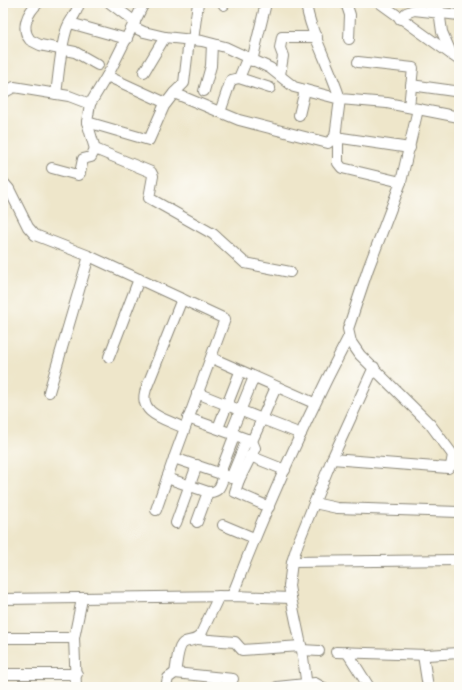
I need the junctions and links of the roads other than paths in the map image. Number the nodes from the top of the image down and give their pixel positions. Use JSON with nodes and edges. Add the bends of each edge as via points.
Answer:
{"nodes":[{"id":1,"x":38,"y":3,"type":"edge"},
{"id":2,"x":79,"y":3,"type":"edge"},
{"id":3,"x":110,"y":3,"type":"edge"},
{"id":4,"x":144,"y":3,"type":"edge"},
{"id":5,"x":198,"y":3,"type":"edge"},
{"id":6,"x":266,"y":3,"type":"edge"},
{"id":7,"x":306,"y":3,"type":"edge"},
{"id":8,"x":346,"y":3,"type":"edge"},
{"id":9,"x":380,"y":3,"type":"edge"},
{"id":10,"x":438,"y":3,"type":"edge"},
{"id":11,"x":439,"y":14,"type":"junction"},
{"id":12,"x":459,"y":15,"type":"edge"},
{"id":13,"x":400,"y":19,"type":"junction"},
{"id":14,"x":70,"y":23,"type":"junction"},
{"id":15,"x":134,"y":25,"type":"junction"},
{"id":16,"x":164,"y":37,"type":"junction"},
{"id":17,"x":317,"y":37,"type":"junction"},
{"id":18,"x":127,"y":39,"type":"junction"},
{"id":19,"x":349,"y":39,"type":"dead end"},
{"id":20,"x":191,"y":40,"type":"junction"},
{"id":21,"x":212,"y":44,"type":"junction"},
{"id":22,"x":63,"y":49,"type":"junction"},
{"id":23,"x":455,"y":57,"type":"edge"},
{"id":24,"x":249,"y":60,"type":"junction"},
{"id":25,"x":358,"y":62,"type":"dead end"},
{"id":26,"x":98,"y":65,"type":"dead end"},
{"id":27,"x":144,"y":72,"type":"dead end"},
{"id":28,"x":280,"y":75,"type":"junction"},
{"id":29,"x":107,"y":76,"type":"junction"},
{"id":30,"x":239,"y":78,"type":"junction"},
{"id":31,"x":411,"y":85,"type":"junction"},
{"id":32,"x":270,"y":88,"type":"dead end"},
{"id":33,"x":304,"y":90,"type":"junction"},
{"id":34,"x":204,"y":91,"type":"dead end"},
{"id":35,"x":454,"y":92,"type":"dead end"},
{"id":36,"x":3,"y":93,"type":"edge"},
{"id":37,"x":174,"y":93,"type":"junction"},
{"id":38,"x":56,"y":94,"type":"junction"},
{"id":39,"x":340,"y":99,"type":"junction"},
{"id":40,"x":166,"y":103,"type":"junction"},
{"id":41,"x":90,"y":104,"type":"junction"},
{"id":42,"x":413,"y":108,"type":"junction"},
{"id":43,"x":220,"y":112,"type":"junction"},
{"id":44,"x":298,"y":115,"type":"dead end"},
{"id":45,"x":459,"y":117,"type":"edge"},
{"id":46,"x":87,"y":122,"type":"junction"},
{"id":47,"x":336,"y":137,"type":"junction"},
{"id":48,"x":410,"y":148,"type":"junction"},
{"id":49,"x":95,"y":149,"type":"junction"},
{"id":50,"x":52,"y":168,"type":"dead end"},
{"id":51,"x":3,"y":182,"type":"edge"},
{"id":52,"x":401,"y":182,"type":"junction"},
{"id":53,"x":89,"y":256,"type":"junction"},
{"id":54,"x":290,"y":272,"type":"dead end"},
{"id":55,"x":139,"y":279,"type":"junction"},
{"id":56,"x":182,"y":299,"type":"junction"},
{"id":57,"x":349,"y":336,"type":"junction"},
{"id":58,"x":109,"y":357,"type":"dead end"},
{"id":59,"x":212,"y":358,"type":"junction"},
{"id":60,"x":374,"y":367,"type":"junction"},
{"id":61,"x":240,"y":372,"type":"junction"},
{"id":62,"x":254,"y":377,"type":"junction"},
{"id":63,"x":276,"y":387,"type":"junction"},
{"id":64,"x":49,"y":392,"type":"dead end"},
{"id":65,"x":197,"y":393,"type":"junction"},
{"id":66,"x":314,"y":403,"type":"junction"},
{"id":67,"x":226,"y":405,"type":"junction"},
{"id":68,"x":240,"y":411,"type":"junction"},
{"id":69,"x":188,"y":418,"type":"junction"},
{"id":70,"x":262,"y":419,"type":"junction"},
{"id":71,"x":184,"y":428,"type":"junction"},
{"id":72,"x":218,"y":428,"type":"junction"},
{"id":73,"x":233,"y":434,"type":"junction"},
{"id":74,"x":301,"y":434,"type":"junction"},
{"id":75,"x":250,"y":440,"type":"junction"},
{"id":76,"x":456,"y":455,"type":"edge"},
{"id":77,"x":250,"y":456,"type":"junction"},
{"id":78,"x":174,"y":458,"type":"junction"},
{"id":79,"x":332,"y":459,"type":"junction"},
{"id":80,"x":197,"y":465,"type":"junction"},
{"id":81,"x":285,"y":470,"type":"junction"},
{"id":82,"x":228,"y":477,"type":"junction"},
{"id":83,"x":167,"y":478,"type":"junction"},
{"id":84,"x":189,"y":486,"type":"junction"},
{"id":85,"x":208,"y":492,"type":"junction"},
{"id":86,"x":314,"y":503,"type":"junction"},
{"id":87,"x":269,"y":507,"type":"junction"},
{"id":88,"x":156,"y":510,"type":"dead end"},
{"id":89,"x":459,"y":512,"type":"edge"},
{"id":90,"x":196,"y":522,"type":"dead end"},
{"id":91,"x":176,"y":523,"type":"dead end"},
{"id":92,"x":224,"y":525,"type":"dead end"},
{"id":93,"x":254,"y":538,"type":"junction"},
{"id":94,"x":459,"y":560,"type":"edge"},
{"id":95,"x":292,"y":562,"type":"junction"},
{"id":96,"x":219,"y":596,"type":"junction"},
{"id":97,"x":232,"y":596,"type":"junction"},
{"id":98,"x":291,"y":598,"type":"junction"},
{"id":99,"x":82,"y":599,"type":"junction"},
{"id":100,"x":3,"y":600,"type":"edge"},
{"id":101,"x":3,"y":638,"type":"edge"},
{"id":102,"x":74,"y":638,"type":"junction"},
{"id":103,"x":197,"y":639,"type":"junction"},
{"id":104,"x":302,"y":648,"type":"junction"},
{"id":105,"x":319,"y":651,"type":"dead end"},
{"id":106,"x":336,"y":652,"type":"dead end"},
{"id":107,"x":347,"y":652,"type":"junction"},
{"id":108,"x":423,"y":654,"type":"junction"},
{"id":109,"x":459,"y":654,"type":"edge"},
{"id":110,"x":175,"y":673,"type":"junction"},
{"id":111,"x":3,"y":674,"type":"edge"},
{"id":112,"x":77,"y":674,"type":"junction"},
{"id":113,"x":233,"y":679,"type":"dead end"},
{"id":114,"x":307,"y":685,"type":"edge"},
{"id":115,"x":76,"y":687,"type":"edge"},
{"id":116,"x":166,"y":687,"type":"edge"},
{"id":117,"x":277,"y":687,"type":"edge"},
{"id":118,"x":322,"y":687,"type":"edge"},
{"id":119,"x":369,"y":687,"type":"edge"},
{"id":120,"x":428,"y":687,"type":"edge"}],
"edges":[{"from":1,"to":22,"type":"street","via":[[28,16],[27,36],[34,43]]},
{"from":2,"to":14,"type":"street","via":[[76,16]]},
{"from":3,"to":15,"type":"street"},
{"from":4,"to":15,"type":"street"},
{"from":5,"to":20,"type":"street"},
{"from":6,"to":24,"type":"street"},
{"from":7,"to":17,"type":"street"},
{"from":8,"to":19,"type":"street","via":[[350,15]]},
{"from":9,"to":13,"type":"street"},
{"from":10,"to":11,"type":"street"},
{"from":11,"to":12,"type":"street"},
{"from":11,"to":13,"type":"street","via":[[414,10]]},
{"from":11,"to":23,"type":"street","via":[[442,32]]},
{"from":13,"to":23,"type":"street"},
{"from":14,"to":18,"type":"street"},
{"from":14,"to":22,"type":"street"},
{"from":15,"to":16,"type":"street","via":[[144,32]]},
{"from":15,"to":18,"type":"street"},
{"from":16,"to":20,"type":"street"},
{"from":16,"to":27,"type":"street"},
{"from":17,"to":28,"type":"street","via":[[282,37]]},
{"from":17,"to":39,"type":"street"},
{"from":18,"to":29,"type":"street"},
{"from":20,"to":21,"type":"street"},
{"from":20,"to":37,"type":"street","via":[[184,83]]},
{"from":21,"to":24,"type":"street","via":[[225,47]]},
{"from":21,"to":34,"type":"street","via":[[211,66]]},
{"from":22,"to":26,"type":"street","via":[[75,52]]},
{"from":22,"to":38,"type":"street"},
{"from":24,"to":28,"type":"street"},
{"from":24,"to":30,"type":"street"},
{"from":25,"to":31,"type":"street","via":[[411,68]]},
{"from":28,"to":33,"type":"street","via":[[294,87]]},
{"from":29,"to":40,"type":"street"},
{"from":29,"to":41,"type":"street"},
{"from":30,"to":32,"type":"street"},
{"from":30,"to":43,"type":"street","via":[[231,80]]},
{"from":31,"to":35,"type":"street"},
{"from":31,"to":42,"type":"street"},
{"from":33,"to":39,"type":"street"},
{"from":33,"to":44,"type":"street"},
{"from":36,"to":38,"type":"street","via":[[14,86]]},
{"from":37,"to":40,"type":"street"},
{"from":37,"to":43,"type":"street"},
{"from":38,"to":41,"type":"street"},
{"from":39,"to":42,"type":"street"},
{"from":39,"to":47,"type":"street"},
{"from":40,"to":46,"type":"street","via":[[150,140]]},
{"from":41,"to":46,"type":"street"},
{"from":42,"to":45,"type":"street"},
{"from":42,"to":48,"type":"street"},
{"from":43,"to":47,"type":"street","via":[[328,144]]},
{"from":46,"to":49,"type":"street"},
{"from":47,"to":48,"type":"street"},
{"from":47,"to":52,"type":"street","via":[[338,163],[342,168]]},
{"from":48,"to":52,"type":"street"},
{"from":49,"to":50,"type":"street","via":[[91,157],[83,159],[78,175]]},
{"from":49,"to":54,"type":"street","via":[[151,172],[153,176],[150,198],[213,234],[245,263]]},
{"from":51,"to":53,"type":"street","via":[[10,189],[28,227],[35,235]]},
{"from":52,"to":57,"type":"street","via":[[368,269],[348,329]]},
{"from":53,"to":55,"type":"street"},
{"from":53,"to":64,"type":"street"},
{"from":55,"to":56,"type":"street"},
{"from":55,"to":58,"type":"street"},
{"from":56,"to":59,"type":"street","via":[[225,319]]},
{"from":56,"to":71,"type":"street","via":[[143,401],[147,410]]},
{"from":57,"to":60,"type":"street","via":[[360,355]]},
{"from":57,"to":66,"type":"street"},
{"from":59,"to":61,"type":"street"},
{"from":59,"to":65,"type":"street"},
{"from":60,"to":76,"type":"street","via":[[430,424]]},
{"from":60,"to":79,"type":"street"},
{"from":61,"to":62,"type":"street"},
{"from":61,"to":67,"type":"street"},
{"from":62,"to":63,"type":"street"},
{"from":62,"to":68,"type":"street"},
{"from":63,"to":66,"type":"street"},
{"from":63,"to":70,"type":"street"},
{"from":65,"to":67,"type":"street"},
{"from":65,"to":69,"type":"street"},
{"from":66,"to":74,"type":"street"},
{"from":67,"to":68,"type":"street"},
{"from":67,"to":72,"type":"street"},
{"from":68,"to":70,"type":"street"},
{"from":68,"to":73,"type":"street"},
{"from":69,"to":71,"type":"street"},
{"from":69,"to":72,"type":"street"},
{"from":70,"to":74,"type":"street"},
{"from":70,"to":75,"type":"street"},
{"from":71,"to":78,"type":"street"},
{"from":72,"to":73,"type":"street"},
{"from":73,"to":75,"type":"street"},
{"from":73,"to":82,"type":"street"},
{"from":74,"to":81,"type":"street"},
{"from":75,"to":77,"type":"street","via":[[255,448]]},
{"from":75,"to":82,"type":"street"},
{"from":76,"to":79,"type":"street","via":[[448,468]]},
{"from":77,"to":81,"type":"street"},
{"from":77,"to":82,"type":"street"},
{"from":78,"to":80,"type":"street"},
{"from":78,"to":83,"type":"street"},
{"from":79,"to":86,"type":"street"},
{"from":80,"to":82,"type":"street"},
{"from":80,"to":84,"type":"street"},
{"from":81,"to":87,"type":"street"},
{"from":82,"to":85,"type":"street","via":[[216,492]]},
{"from":82,"to":87,"type":"street","via":[[235,492]]},
{"from":83,"to":84,"type":"street"},
{"from":83,"to":88,"type":"street"},
{"from":84,"to":85,"type":"street"},
{"from":84,"to":91,"type":"street"},
{"from":85,"to":90,"type":"street"},
{"from":86,"to":89,"type":"street","via":[[337,508]]},
{"from":86,"to":95,"type":"street"},
{"from":87,"to":93,"type":"street"},
{"from":92,"to":93,"type":"street"},
{"from":93,"to":97,"type":"street"},
{"from":94,"to":95,"type":"street"},
{"from":95,"to":98,"type":"street","via":[[289,586]]},
{"from":96,"to":97,"type":"street"},
{"from":96,"to":99,"type":"street"},
{"from":96,"to":103,"type":"street","via":[[203,632]]},
{"from":97,"to":98,"type":"street"},
{"from":98,"to":104,"type":"street"},
{"from":99,"to":100,"type":"street"},
{"from":99,"to":102,"type":"street"},
{"from":101,"to":102,"type":"street"},
{"from":102,"to":112,"type":"street"},
{"from":103,"to":104,"type":"street","via":[[235,642],[242,650]]},
{"from":103,"to":110,"type":"street","via":[[182,644]]},
{"from":104,"to":105,"type":"street"},
{"from":104,"to":114,"type":"street"},
{"from":106,"to":107,"type":"street"},
{"from":107,"to":108,"type":"street"},
{"from":107,"to":119,"type":"street"},
{"from":108,"to":109,"type":"street"},
{"from":108,"to":120,"type":"street"},
{"from":110,"to":113,"type":"street"},
{"from":110,"to":116,"type":"street","via":[[168,678]]},
{"from":111,"to":112,"type":"street"},
{"from":112,"to":115,"type":"street"},
{"from":114,"to":117,"type":"street"},
{"from":114,"to":118,"type":"street","via":[[318,684]]}]}
